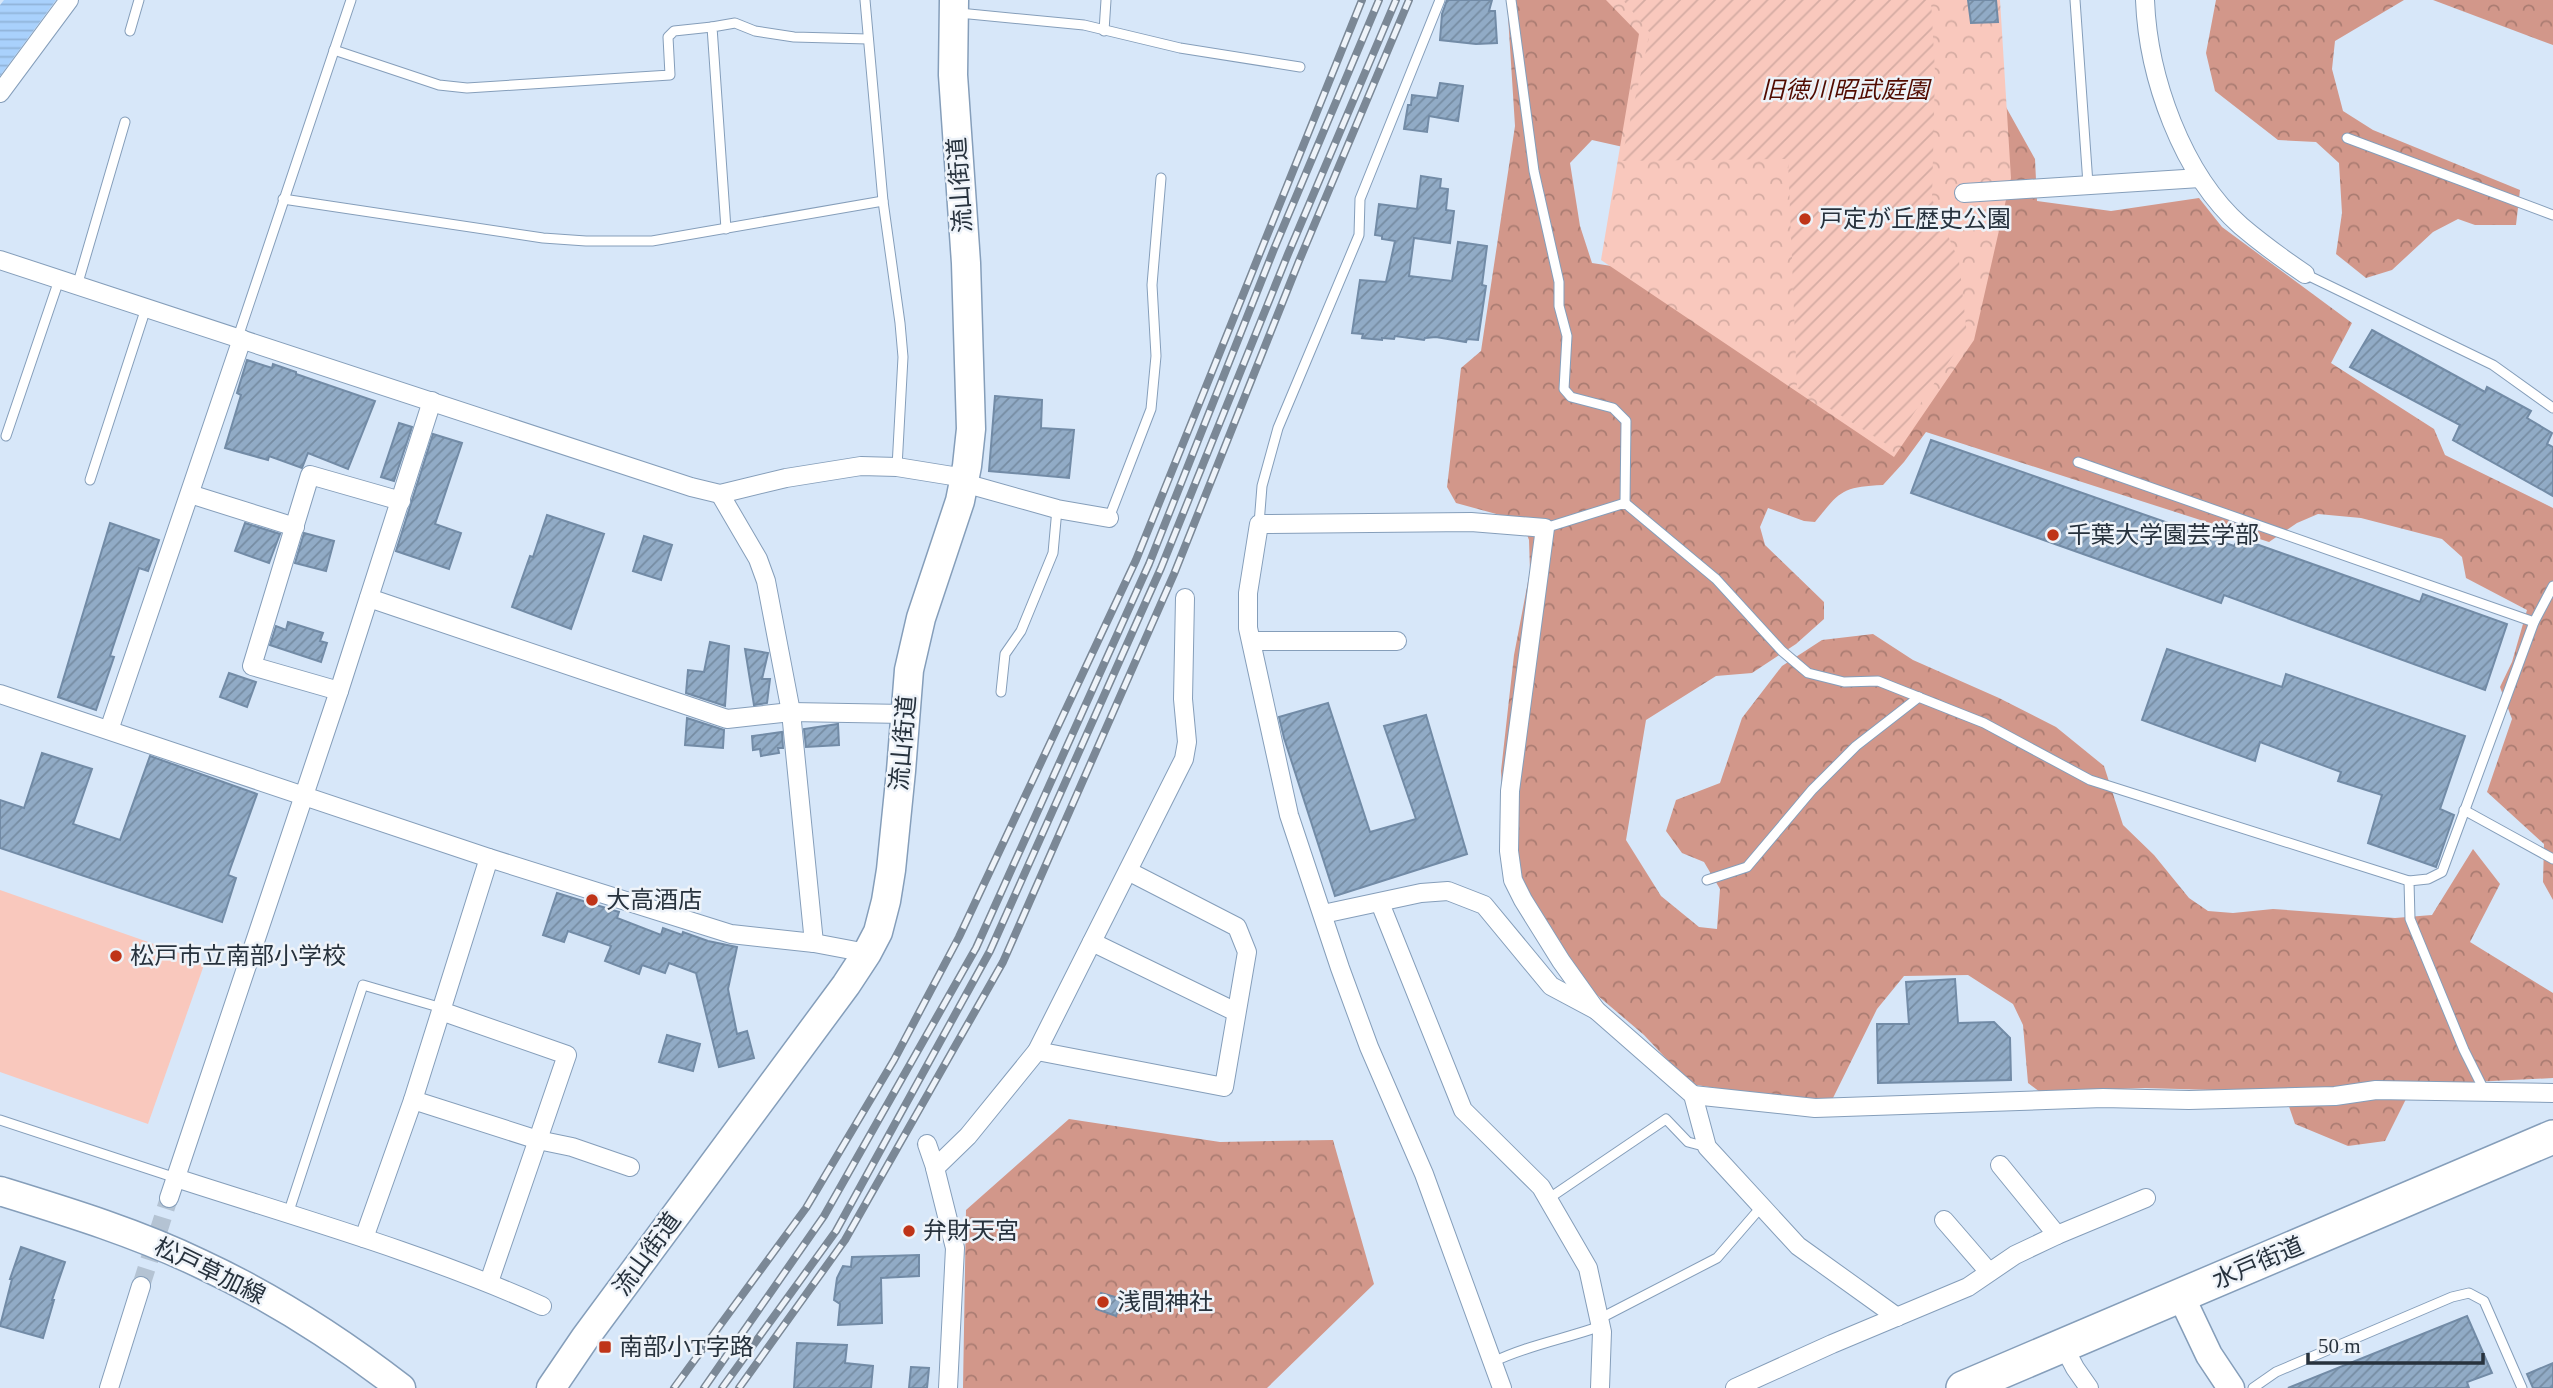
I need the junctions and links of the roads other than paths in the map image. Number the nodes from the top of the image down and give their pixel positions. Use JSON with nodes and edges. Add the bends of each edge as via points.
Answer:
{"nodes":[{"id":1,"x":69,"y":0,"type":"edge"},
{"id":2,"x":139,"y":0,"type":"edge"},
{"id":3,"x":351,"y":0,"type":"edge"},
{"id":4,"x":866,"y":0,"type":"edge"},
{"id":5,"x":1106,"y":0,"type":"edge"},
{"id":6,"x":1440,"y":0,"type":"edge"},
{"id":7,"x":1511,"y":0,"type":"edge"},
{"id":8,"x":2075,"y":0,"type":"edge"},
{"id":9,"x":2145,"y":0,"type":"edge"},
{"id":10,"x":954,"y":6,"type":"edge"},
{"id":11,"x":712,"y":27,"type":"junction"},
{"id":12,"x":130,"y":31,"type":"dead end"},
{"id":13,"x":1104,"y":32,"type":"junction"},
{"id":14,"x":868,"y":39,"type":"junction"},
{"id":15,"x":334,"y":50,"type":"junction"},
{"id":16,"x":1300,"y":67,"type":"dead end"},
{"id":17,"x":0,"y":93,"type":"edge"},
{"id":18,"x":125,"y":122,"type":"dead end"},
{"id":19,"x":2347,"y":138,"type":"dead end"},
{"id":20,"x":1161,"y":178,"type":"dead end"},
{"id":21,"x":2200,"y":178,"type":"junction"},
{"id":22,"x":2088,"y":184,"type":"junction"},
{"id":23,"x":1964,"y":193,"type":"dead end"},
{"id":24,"x":283,"y":199,"type":"junction"},
{"id":25,"x":883,"y":201,"type":"junction"},
{"id":26,"x":2553,"y":214,"type":"edge"},
{"id":27,"x":726,"y":229,"type":"junction"},
{"id":28,"x":0,"y":260,"type":"edge"},
{"id":29,"x":2305,"y":274,"type":"joint"},
{"id":30,"x":59,"y":280,"type":"junction"},
{"id":31,"x":78,"y":286,"type":"junction"},
{"id":32,"x":146,"y":308,"type":"junction"},
{"id":33,"x":240,"y":338,"type":"junction"},
{"id":34,"x":432,"y":401,"type":"junction"},
{"id":35,"x":2553,"y":408,"type":"edge"},
{"id":36,"x":6,"y":436,"type":"dead end"},
{"id":37,"x":2078,"y":461,"type":"dead end"},
{"id":38,"x":897,"y":467,"type":"junction"},
{"id":39,"x":90,"y":480,"type":"dead end"},
{"id":40,"x":965,"y":481,"type":"junction"},
{"id":41,"x":190,"y":494,"type":"junction"},
{"id":42,"x":720,"y":494,"type":"junction"},
{"id":43,"x":401,"y":501,"type":"junction"},
{"id":44,"x":1626,"y":503,"type":"junction"},
{"id":45,"x":1057,"y":509,"type":"junction"},
{"id":46,"x":1108,"y":518,"type":"joint"},
{"id":47,"x":1259,"y":524,"type":"junction"},
{"id":48,"x":295,"y":527,"type":"junction"},
{"id":49,"x":1545,"y":528,"type":"junction"},
{"id":50,"x":2552,"y":589,"type":"edge"},
{"id":51,"x":369,"y":598,"type":"junction"},
{"id":52,"x":1185,"y":598,"type":"dead end"},
{"id":53,"x":2534,"y":622,"type":"junction"},
{"id":54,"x":1252,"y":640,"type":"junction"},
{"id":55,"x":1397,"y":641,"type":"dead end"},
{"id":56,"x":339,"y":691,"type":"junction"},
{"id":57,"x":1001,"y":692,"type":"dead end"},
{"id":58,"x":0,"y":694,"type":"edge"},
{"id":59,"x":1919,"y":697,"type":"junction"},
{"id":60,"x":791,"y":712,"type":"junction"},
{"id":61,"x":905,"y":714,"type":"junction"},
{"id":62,"x":109,"y":730,"type":"junction"},
{"id":63,"x":302,"y":795,"type":"junction"},
{"id":64,"x":2464,"y":810,"type":"junction"},
{"id":65,"x":489,"y":858,"type":"junction"},
{"id":66,"x":2553,"y":859,"type":"edge"},
{"id":67,"x":1128,"y":872,"type":"junction"},
{"id":68,"x":1707,"y":880,"type":"dead end"},
{"id":69,"x":2409,"y":881,"type":"junction"},
{"id":70,"x":1380,"y":903,"type":"junction"},
{"id":71,"x":1322,"y":914,"type":"junction"},
{"id":72,"x":1092,"y":942,"type":"junction"},
{"id":73,"x":814,"y":943,"type":"junction"},
{"id":74,"x":867,"y":953,"type":"junction"},
{"id":75,"x":442,"y":1009,"type":"junction"},
{"id":76,"x":1596,"y":1010,"type":"junction"},
{"id":77,"x":1236,"y":1012,"type":"junction"},
{"id":78,"x":1037,"y":1051,"type":"junction"},
{"id":79,"x":2485,"y":1092,"type":"junction"},
{"id":80,"x":2553,"y":1093,"type":"edge"},
{"id":81,"x":1693,"y":1095,"type":"junction"},
{"id":82,"x":414,"y":1100,"type":"junction"},
{"id":83,"x":0,"y":1120,"type":"edge"},
{"id":84,"x":2553,"y":1137,"type":"edge"},
{"id":85,"x":538,"y":1140,"type":"junction"},
{"id":86,"x":927,"y":1144,"type":"dead end"},
{"id":87,"x":1707,"y":1147,"type":"junction"},
{"id":88,"x":2000,"y":1166,"type":"dead end"},
{"id":89,"x":630,"y":1167,"type":"dead end"},
{"id":90,"x":936,"y":1170,"type":"junction"},
{"id":91,"x":176,"y":1178,"type":"junction"},
{"id":92,"x":0,"y":1191,"type":"edge"},
{"id":93,"x":169,"y":1198,"type":"tunnel mouth"},
{"id":94,"x":2146,"y":1198,"type":"dead end"},
{"id":95,"x":1548,"y":1199,"type":"junction"},
{"id":96,"x":1762,"y":1206,"type":"junction"},
{"id":97,"x":288,"y":1214,"type":"junction"},
{"id":98,"x":1944,"y":1220,"type":"dead end"},
{"id":99,"x":2057,"y":1235,"type":"junction"},
{"id":100,"x":364,"y":1238,"type":"junction"},
{"id":101,"x":1989,"y":1272,"type":"junction"},
{"id":102,"x":489,"y":1282,"type":"junction"},
{"id":103,"x":141,"y":1286,"type":"tunnel mouth"},
{"id":104,"x":2180,"y":1296,"type":"junction"},
{"id":105,"x":542,"y":1306,"type":"dead end"},
{"id":106,"x":1897,"y":1317,"type":"junction"},
{"id":107,"x":1600,"y":1322,"type":"junction"},
{"id":108,"x":2063,"y":1345,"type":"junction"},
{"id":109,"x":1493,"y":1362,"type":"junction"},
{"id":110,"x":109,"y":1388,"type":"edge"},
{"id":111,"x":401,"y":1388,"type":"edge"},
{"id":112,"x":551,"y":1388,"type":"edge"},
{"id":113,"x":948,"y":1388,"type":"edge"},
{"id":114,"x":1502,"y":1388,"type":"edge"},
{"id":115,"x":1600,"y":1388,"type":"edge"},
{"id":116,"x":1735,"y":1388,"type":"edge"},
{"id":117,"x":1963,"y":1388,"type":"edge"},
{"id":118,"x":2089,"y":1388,"type":"edge"},
{"id":119,"x":2231,"y":1388,"type":"edge"},
{"id":120,"x":2253,"y":1388,"type":"edge"},
{"id":121,"x":2522,"y":1388,"type":"edge"}],
"edges":[{"from":1,"to":17,"type":"street"},
{"from":2,"to":12,"type":"lane"},
{"from":3,"to":15,"type":"lane"},
{"from":4,"to":14,"type":"lane"},
{"from":5,"to":13,"type":"lane"},
{"from":6,"to":47,"type":"lane","via":[[1360,199],[1359,234],[1278,428],[1262,486]]},
{"from":7,"to":44,"type":"lane","via":[[1534,171],[1567,336],[1564,389],[1571,397],[1613,408],[1626,421]]},
{"from":8,"to":22,"type":"lane"},
{"from":9,"to":21,"type":"street","via":[[2162,97]]},
{"from":10,"to":13,"type":"lane"},
{"from":10,"to":40,"type":"main road","name":"流山街道","via":[[953,75],[971,429]]},
{"from":11,"to":14,"type":"lane","via":[[735,23],[794,37]]},
{"from":11,"to":15,"type":"lane","via":[[674,31],[668,37],[670,75],[467,88],[439,85]]},
{"from":11,"to":27,"type":"lane"},
{"from":13,"to":16,"type":"lane"},
{"from":14,"to":25,"type":"lane"},
{"from":15,"to":24,"type":"lane"},
{"from":18,"to":31,"type":"lane"},
{"from":19,"to":26,"type":"lane"},
{"from":20,"to":46,"type":"lane","via":[[1152,285],[1156,356],[1151,409]]},
{"from":21,"to":22,"type":"street"},
{"from":21,"to":29,"type":"street","via":[[2239,224]]},
{"from":22,"to":23,"type":"street"},
{"from":24,"to":27,"type":"lane","via":[[586,241],[652,241]]},
{"from":24,"to":33,"type":"lane"},
{"from":25,"to":27,"type":"lane"},
{"from":25,"to":38,"type":"lane","via":[[902,357]]},
{"from":28,"to":30,"type":"street"},
{"from":29,"to":35,"type":"lane","via":[[2493,365]]},
{"from":30,"to":31,"type":"street"},
{"from":30,"to":36,"type":"lane"},
{"from":31,"to":32,"type":"street"},
{"from":32,"to":33,"type":"street"},
{"from":32,"to":39,"type":"lane"},
{"from":33,"to":34,"type":"street"},
{"from":33,"to":41,"type":"street"},
{"from":34,"to":42,"type":"street"},
{"from":34,"to":43,"type":"street"},
{"from":37,"to":53,"type":"lane"},
{"from":38,"to":40,"type":"street"},
{"from":38,"to":42,"type":"street","via":[[823,471]]},
{"from":40,"to":45,"type":"street"},
{"from":40,"to":61,"type":"main road","name":"流山街道","via":[[914,643]]},
{"from":41,"to":48,"type":"street"},
{"from":41,"to":62,"type":"street"},
{"from":42,"to":60,"type":"street","via":[[766,581]]},
{"from":43,"to":48,"type":"street","via":[[310,475]]},
{"from":43,"to":51,"type":"street"},
{"from":44,"to":49,"type":"lane"},
{"from":44,"to":59,"type":"lane","via":[[1716,579],[1782,652],[1808,673],[1844,682],[1878,681]]},
{"from":45,"to":46,"type":"street"},
{"from":45,"to":57,"type":"lane","via":[[1052,553],[1021,631],[1005,654]]},
{"from":47,"to":49,"type":"street","via":[[1471,522]]},
{"from":47,"to":54,"type":"street","via":[[1248,593]]},
{"from":48,"to":56,"type":"street","via":[[252,666]]},
{"from":49,"to":76,"type":"street","via":[[1510,791],[1509,851],[1513,880],[1523,900]]},
{"from":50,"to":53,"type":"lane"},
{"from":51,"to":56,"type":"street"},
{"from":51,"to":60,"type":"street","via":[[727,719]]},
{"from":52,"to":67,"type":"street","via":[[1178,682],[1187,742],[1184,760]]},
{"from":53,"to":64,"type":"lane"},
{"from":54,"to":55,"type":"street"},
{"from":54,"to":71,"type":"street","via":[[1289,815]]},
{"from":56,"to":63,"type":"street"},
{"from":58,"to":62,"type":"street"},
{"from":59,"to":68,"type":"lane","via":[[1856,746],[1747,867]]},
{"from":59,"to":69,"type":"lane","via":[[1984,723],[2090,780]]},
{"from":60,"to":61,"type":"street"},
{"from":60,"to":73,"type":"street"},
{"from":61,"to":74,"type":"main road","name":"流山街道","via":[[891,870],[878,932]]},
{"from":62,"to":63,"type":"street"},
{"from":63,"to":65,"type":"street"},
{"from":63,"to":91,"type":"street"},
{"from":64,"to":66,"type":"lane"},
{"from":64,"to":69,"type":"lane","via":[[2442,872]]},
{"from":65,"to":73,"type":"street","via":[[731,934]]},
{"from":65,"to":75,"type":"street"},
{"from":67,"to":72,"type":"street"},
{"from":67,"to":77,"type":"street","via":[[1237,927],[1247,952]]},
{"from":69,"to":79,"type":"lane","via":[[2410,919]]},
{"from":70,"to":71,"type":"street"},
{"from":70,"to":76,"type":"street","via":[[1448,891],[1484,905],[1551,986]]},
{"from":70,"to":95,"type":"street","via":[[1463,1110]]},
{"from":71,"to":109,"type":"street","via":[[1369,1047],[1424,1174]]},
{"from":72,"to":77,"type":"street"},
{"from":72,"to":78,"type":"street"},
{"from":73,"to":74,"type":"street"},
{"from":74,"to":112,"type":"main road","name":"流山街道"},
{"from":75,"to":82,"type":"street"},
{"from":75,"to":85,"type":"street","via":[[567,1055]]},
{"from":75,"to":97,"type":"lane","via":[[363,985]]},
{"from":76,"to":81,"type":"street"},
{"from":77,"to":78,"type":"street","via":[[1224,1087]]},
{"from":78,"to":90,"type":"street"},
{"from":79,"to":80,"type":"street"},
{"from":79,"to":81,"type":"street","via":[[2376,1090],[2335,1096],[1815,1108]]},
{"from":81,"to":87,"type":"street"},
{"from":82,"to":85,"type":"street"},
{"from":82,"to":100,"type":"street"},
{"from":83,"to":91,"type":"lane"},
{"from":84,"to":104,"type":"highway","name":"水戸街道"},
{"from":85,"to":89,"type":"street"},
{"from":85,"to":102,"type":"street"},
{"from":86,"to":90,"type":"street"},
{"from":87,"to":95,"type":"lane","via":[[1688,1142],[1666,1119]]},
{"from":87,"to":96,"type":"street"},
{"from":88,"to":99,"type":"street"},
{"from":90,"to":113,"type":"street","via":[[955,1248]]},
{"from":91,"to":93,"type":"street"},
{"from":91,"to":97,"type":"street"},
{"from":92,"to":111,"type":"main road","name":"松戸草加線","via":[[200,1263],[267,1297]]},
{"from":94,"to":99,"type":"street"},
{"from":95,"to":107,"type":"street","via":[[1588,1268]]},
{"from":96,"to":106,"type":"street","via":[[1798,1246]]},
{"from":96,"to":107,"type":"lane","via":[[1717,1258]]},
{"from":97,"to":100,"type":"street"},
{"from":98,"to":101,"type":"street"},
{"from":99,"to":101,"type":"street"},
{"from":100,"to":102,"type":"street"},
{"from":101,"to":106,"type":"street","via":[[1968,1287]]},
{"from":102,"to":105,"type":"street"},
{"from":103,"to":110,"type":"street"},
{"from":104,"to":108,"type":"highway","name":"水戸街道"},
{"from":104,"to":119,"type":"street"},
{"from":106,"to":116,"type":"street"},
{"from":107,"to":109,"type":"lane","via":[[1574,1336],[1519,1349]]},
{"from":107,"to":115,"type":"street"},
{"from":108,"to":117,"type":"highway","name":"水戸街道"},
{"from":108,"to":118,"type":"street"},
{"from":109,"to":114,"type":"street"},
{"from":120,"to":121,"type":"lane","via":[[2276,1372],[2469,1293],[2484,1301]]}]}
